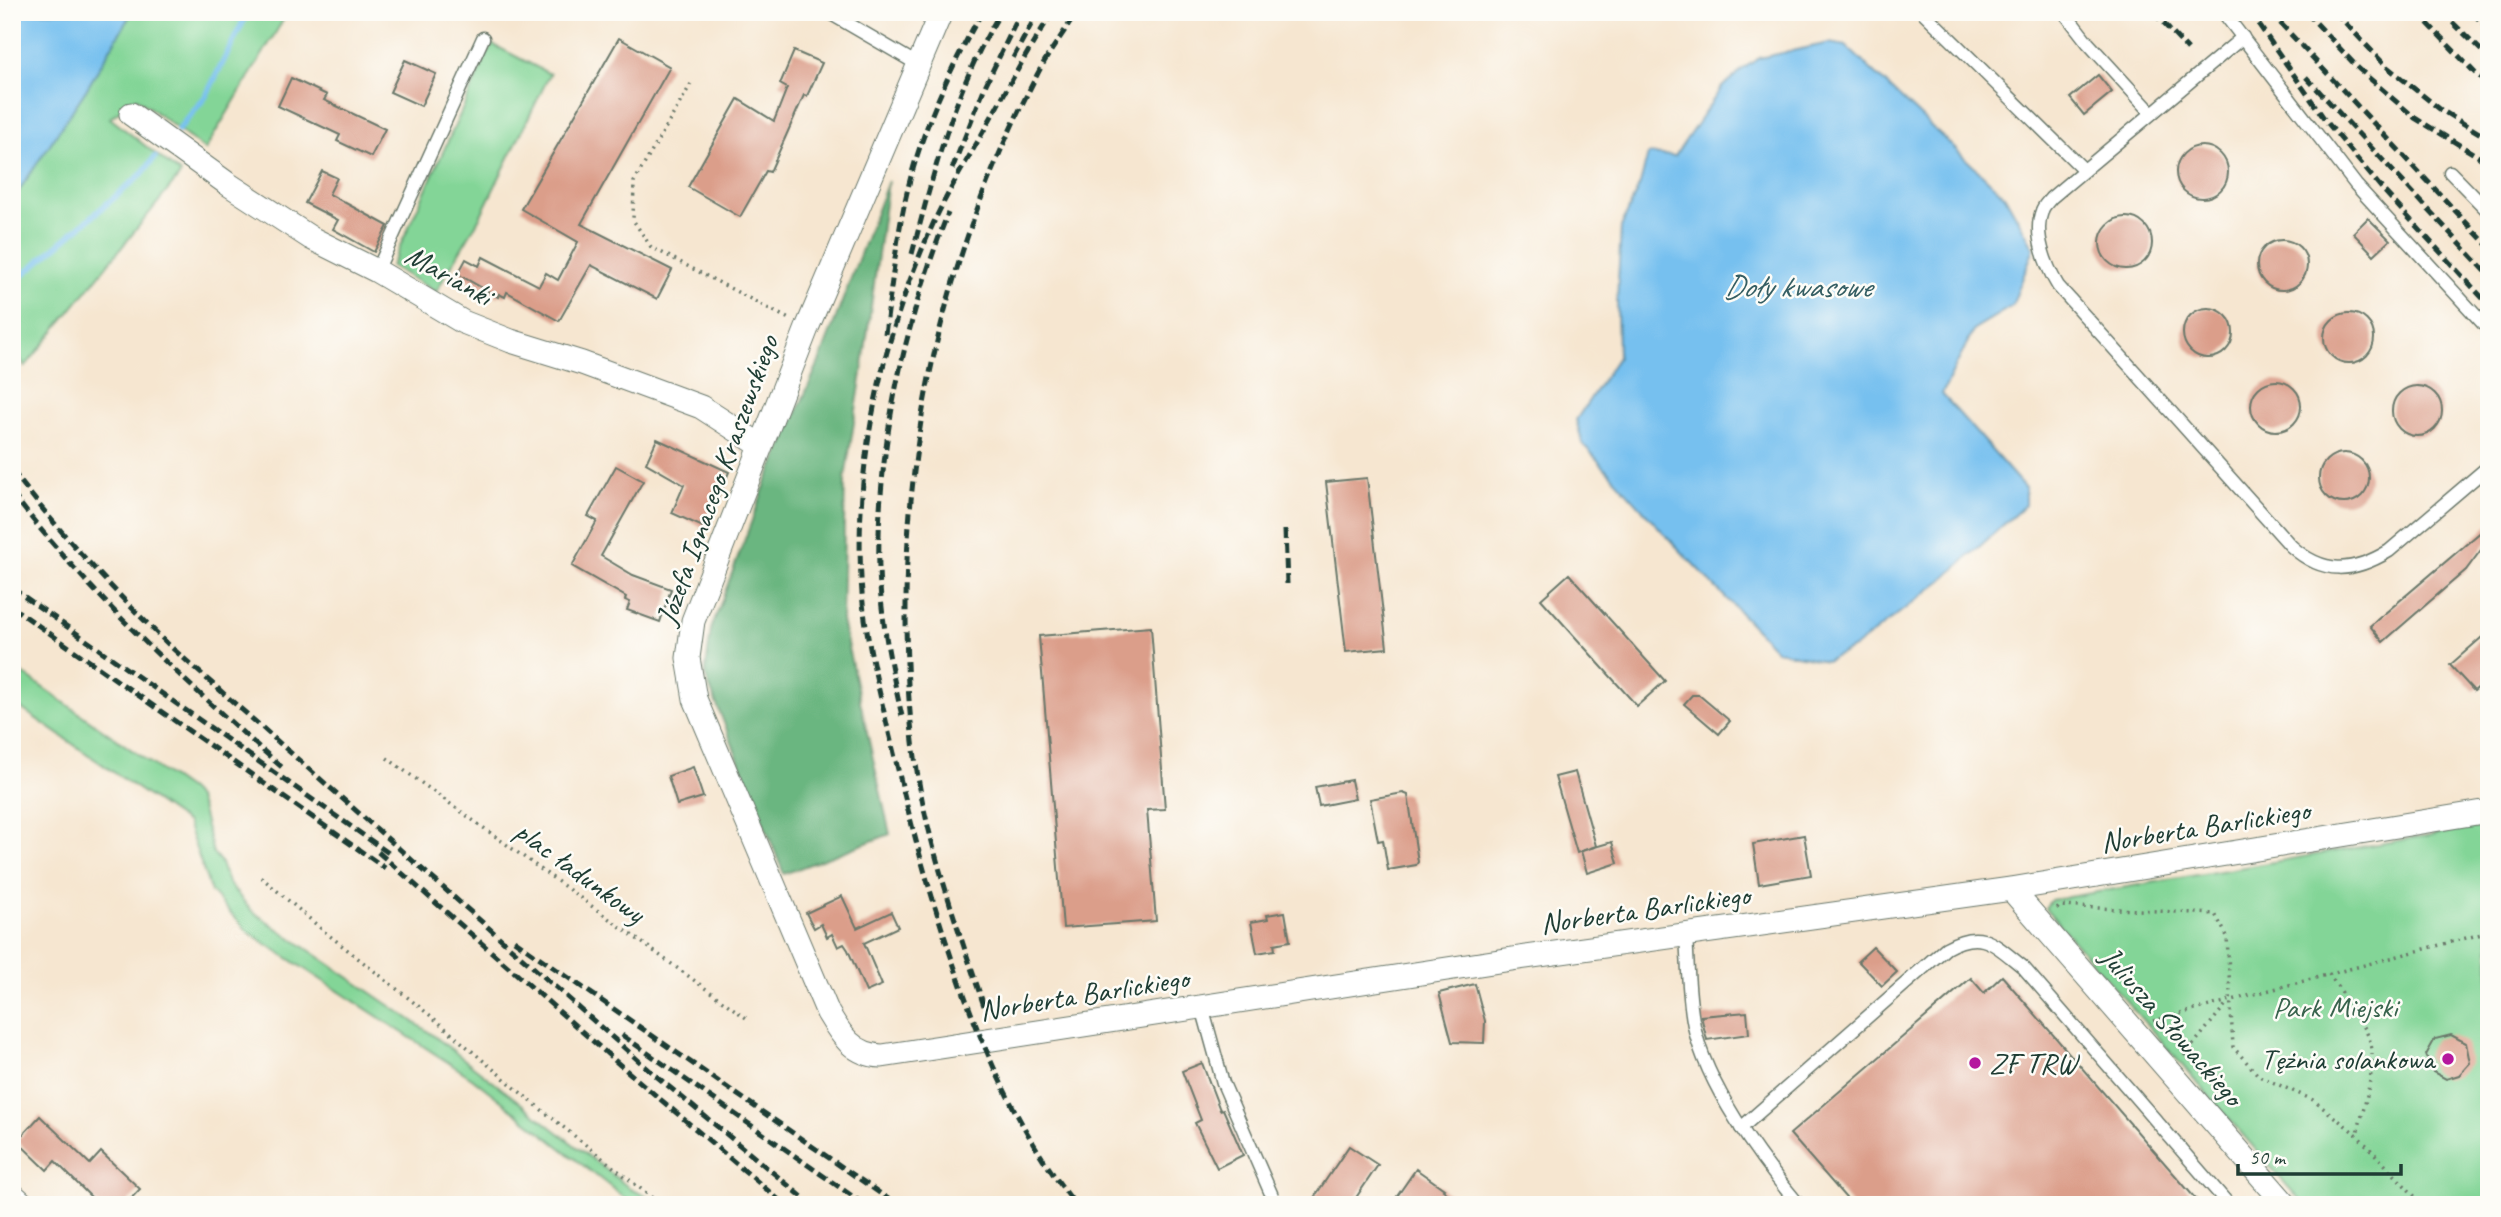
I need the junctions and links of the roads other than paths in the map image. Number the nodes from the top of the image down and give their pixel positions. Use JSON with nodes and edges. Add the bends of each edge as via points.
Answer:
{"nodes":[{"id":1,"x":828,"y":12,"type":"edge"},
{"id":2,"x":941,"y":12,"type":"edge"},
{"id":3,"x":1923,"y":12,"type":"edge"},
{"id":4,"x":2064,"y":12,"type":"edge"},
{"id":5,"x":2223,"y":12,"type":"edge"},
{"id":6,"x":2243,"y":37,"type":"junction"},
{"id":7,"x":483,"y":38,"type":"dead end"},
{"id":8,"x":919,"y":65,"type":"junction"},
{"id":9,"x":2152,"y":113,"type":"junction"},
{"id":10,"x":131,"y":114,"type":"dead end"},
{"id":11,"x":2084,"y":170,"type":"junction"},
{"id":12,"x":2450,"y":172,"type":"dead end"},
{"id":13,"x":2489,"y":212,"type":"edge"},
{"id":14,"x":377,"y":271,"type":"junction"},
{"id":15,"x":2489,"y":330,"type":"edge"},
{"id":16,"x":760,"y":445,"type":"junction"},
{"id":17,"x":2489,"y":467,"type":"edge"},
{"id":18,"x":2489,"y":811,"type":"edge"},
{"id":19,"x":2011,"y":889,"type":"junction"},
{"id":20,"x":1686,"y":935,"type":"junction"},
{"id":21,"x":1202,"y":1007,"type":"junction"},
{"id":22,"x":828,"y":1013,"type":"joint"},
{"id":23,"x":1741,"y":1128,"type":"junction"},
{"id":24,"x":12,"y":1194,"type":"edge"},
{"id":25,"x":24,"y":1205,"type":"edge"},
{"id":26,"x":1276,"y":1205,"type":"edge"},
{"id":27,"x":1799,"y":1205,"type":"edge"},
{"id":28,"x":2229,"y":1205,"type":"edge"},
{"id":29,"x":2286,"y":1205,"type":"edge"}],
"edges":[{"from":1,"to":8,"type":"lane"},
{"from":2,"to":8,"type":"street","name":"Józefa Ignacego Kraszewskiego"},
{"from":3,"to":11,"type":"lane"},
{"from":4,"to":9,"type":"lane"},
{"from":5,"to":6,"type":"lane"},
{"from":6,"to":9,"type":"lane"},
{"from":6,"to":15,"type":"lane","via":[[2356,185]]},
{"from":7,"to":14,"type":"lane"},
{"from":8,"to":16,"type":"street","name":"Józefa Ignacego Kraszewskiego"},
{"from":9,"to":11,"type":"lane"},
{"from":10,"to":14,"type":"street","name":"Marianki","via":[[311,238]]},
{"from":11,"to":17,"type":"lane","via":[[2042,210],[2040,240],[2051,274],[2305,559],[2336,568],[2372,562]]},
{"from":12,"to":13,"type":"lane"},
{"from":14,"to":16,"type":"street","name":"Marianki","via":[[463,322],[701,407]]},
{"from":16,"to":22,"type":"street","name":"Józefa Ignacego Kraszewskiego","via":[[693,621],[689,672],[710,738]]},
{"from":18,"to":19,"type":"street","name":"Norberta Barlickiego"},
{"from":19,"to":20,"type":"street","name":"Norberta Barlickiego"},
{"from":19,"to":29,"type":"street","name":"Juliusza Słowackiego"},
{"from":20,"to":21,"type":"street","name":"Norberta Barlickiego"},
{"from":20,"to":23,"type":"lane","via":[[1697,1037],[1704,1060]]},
{"from":21,"to":22,"type":"street","name":"Norberta Barlickiego","via":[[882,1055],[856,1049]]},
{"from":21,"to":26,"type":"lane","via":[[1223,1083]]},
{"from":23,"to":27,"type":"lane"},
{"from":23,"to":28,"type":"lane","via":[[1946,948],[1975,937],[1996,945],[2023,967]]},
{"from":24,"to":25,"type":"street"}]}
